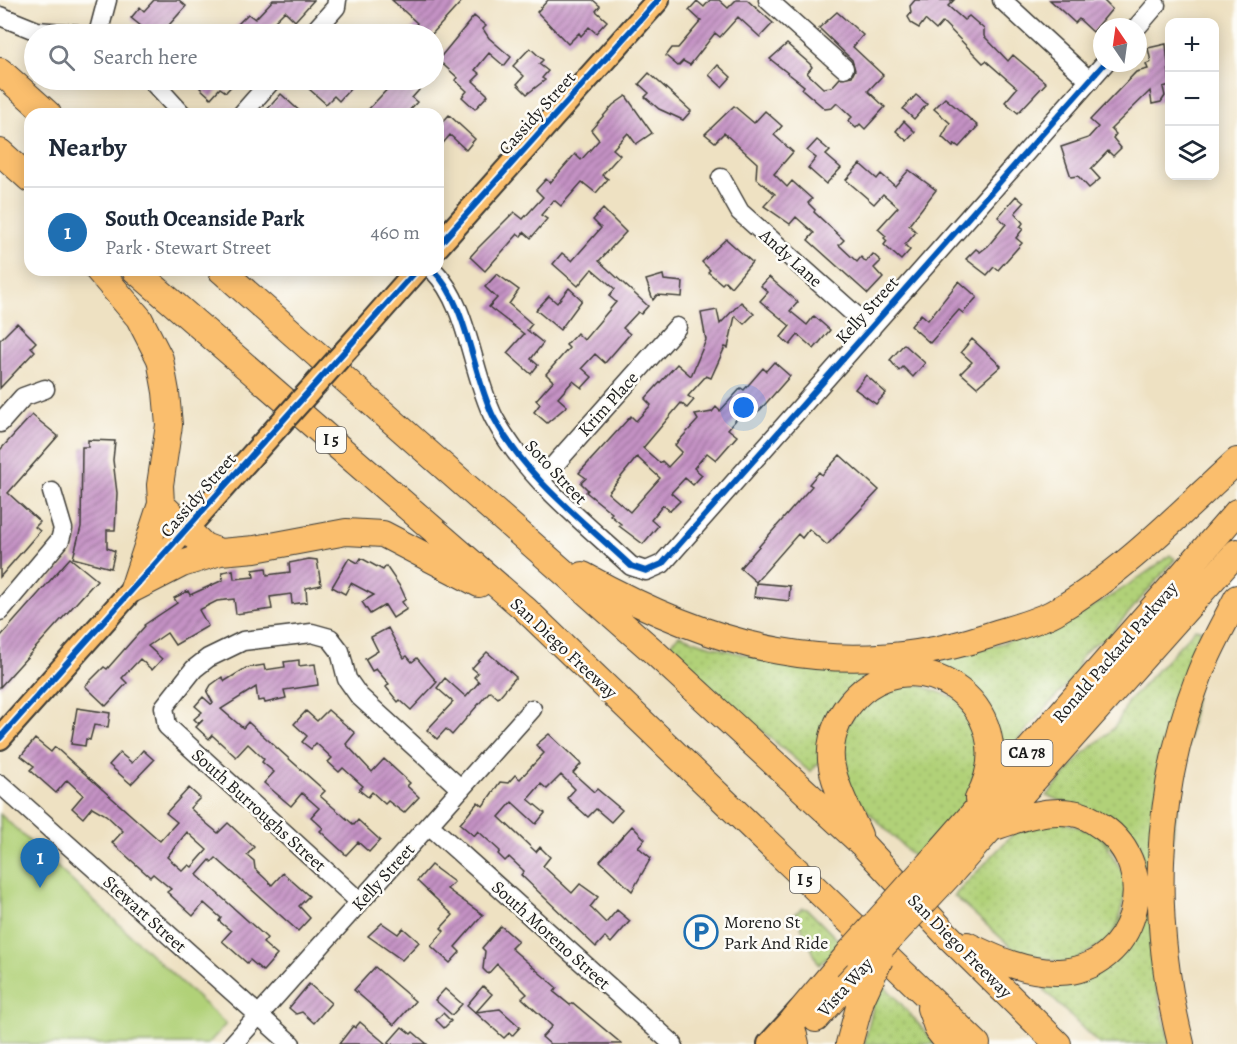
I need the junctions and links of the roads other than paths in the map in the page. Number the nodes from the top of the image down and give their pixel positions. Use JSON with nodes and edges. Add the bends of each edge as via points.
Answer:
{"nodes":[{"id":1,"x":107,"y":0,"type":"edge"},
{"id":2,"x":337,"y":0,"type":"edge"},
{"id":3,"x":768,"y":0,"type":"edge"},
{"id":4,"x":1002,"y":0,"type":"edge"},
{"id":5,"x":651,"y":2,"type":"edge"},
{"id":6,"x":1156,"y":5,"type":"dead end"},
{"id":7,"x":0,"y":16,"type":"edge"},
{"id":8,"x":1145,"y":18,"type":"edge"},
{"id":9,"x":101,"y":24,"type":"edge"},
{"id":10,"x":321,"y":24,"type":"edge"},
{"id":11,"x":24,"y":26,"type":"edge"},
{"id":12,"x":844,"y":68,"type":"dead end"},
{"id":13,"x":0,"y":71,"type":"edge"},
{"id":14,"x":1098,"y":72,"type":"edge"},
{"id":15,"x":1090,"y":81,"type":"junction"},
{"id":16,"x":160,"y":90,"type":"edge"},
{"id":17,"x":263,"y":90,"type":"edge"},
{"id":18,"x":41,"y":108,"type":"edge"},
{"id":19,"x":177,"y":108,"type":"edge"},
{"id":20,"x":247,"y":108,"type":"edge"},
{"id":21,"x":5,"y":157,"type":"edge"},
{"id":22,"x":24,"y":174,"type":"edge"},
{"id":23,"x":721,"y":178,"type":"dead end"},
{"id":24,"x":24,"y":179,"type":"edge"},
{"id":25,"x":444,"y":239,"type":"edge"},
{"id":26,"x":103,"y":276,"type":"edge"},
{"id":27,"x":142,"y":276,"type":"edge"},
{"id":28,"x":228,"y":276,"type":"edge"},
{"id":29,"x":412,"y":276,"type":"edge"},
{"id":30,"x":437,"y":276,"type":"edge"},
{"id":31,"x":677,"y":327,"type":"dead end"},
{"id":32,"x":871,"y":329,"type":"junction"},
{"id":33,"x":45,"y":389,"type":"dead end"},
{"id":34,"x":0,"y":423,"type":"edge"},
{"id":35,"x":1237,"y":461,"type":"edge"},
{"id":36,"x":540,"y":481,"type":"junction"},
{"id":37,"x":52,"y":492,"type":"dead end"},
{"id":38,"x":161,"y":504,"type":"junction"},
{"id":39,"x":1237,"y":512,"type":"edge"},
{"id":40,"x":188,"y":530,"type":"junction"},
{"id":41,"x":541,"y":551,"type":"junction"},
{"id":42,"x":220,"y":552,"type":"junction"},
{"id":43,"x":1237,"y":552,"type":"edge"},
{"id":44,"x":646,"y":571,"type":"joint"},
{"id":45,"x":133,"y":589,"type":"junction"},
{"id":46,"x":1237,"y":598,"type":"edge"},
{"id":47,"x":526,"y":610,"type":"junction"},
{"id":48,"x":0,"y":611,"type":"edge"},
{"id":49,"x":532,"y":709,"type":"dead end"},
{"id":50,"x":0,"y":738,"type":"edge"},
{"id":51,"x":0,"y":784,"type":"edge"},
{"id":52,"x":461,"y":789,"type":"junction"},
{"id":53,"x":964,"y":824,"type":"junction"},
{"id":54,"x":429,"y":825,"type":"junction"},
{"id":55,"x":992,"y":828,"type":"junction"},
{"id":56,"x":862,"y":844,"type":"junction"},
{"id":57,"x":944,"y":865,"type":"junction"},
{"id":58,"x":360,"y":902,"type":"junction"},
{"id":59,"x":898,"y":931,"type":"joint"},
{"id":60,"x":947,"y":934,"type":"junction"},
{"id":61,"x":847,"y":985,"type":"junction"},
{"id":62,"x":925,"y":996,"type":"junction"},
{"id":63,"x":810,"y":1013,"type":"junction"},
{"id":64,"x":259,"y":1015,"type":"junction"},
{"id":65,"x":793,"y":1043,"type":"edge"},
{"id":66,"x":234,"y":1044,"type":"edge"},
{"id":67,"x":291,"y":1044,"type":"edge"},
{"id":68,"x":673,"y":1044,"type":"edge"},
{"id":69,"x":769,"y":1044,"type":"edge"},
{"id":70,"x":849,"y":1044,"type":"edge"},
{"id":71,"x":949,"y":1044,"type":"edge"},
{"id":72,"x":976,"y":1044,"type":"edge"},
{"id":73,"x":1058,"y":1044,"type":"edge"},
{"id":74,"x":1181,"y":1044,"type":"edge"}],
"edges":[{"from":1,"to":9,"type":"street"},
{"from":2,"to":10,"type":"street","via":[[336,7]]},
{"from":3,"to":12,"type":"street"},
{"from":4,"to":15,"type":"street"},
{"from":5,"to":25,"type":"main road","name":"Cassidy Street"},
{"from":6,"to":8,"type":"street"},
{"from":7,"to":11,"type":"street"},
{"from":13,"to":18,"type":"highway"},
{"from":14,"to":15,"type":"street","name":"Kelly Street"},
{"from":15,"to":32,"type":"street","name":"Kelly Street"},
{"from":16,"to":19,"type":"street"},
{"from":17,"to":20,"type":"street"},
{"from":21,"to":22,"type":"highway"},
{"from":21,"to":24,"type":"highway"},
{"from":23,"to":32,"type":"street","name":"Andy Lane","via":[[740,212]]},
{"from":26,"to":38,"type":"highway","via":[[139,318],[160,359],[169,425],[160,484]]},
{"from":27,"to":47,"type":"highway","name":"San Diego Freeway","number":"I 5"},
{"from":28,"to":41,"type":"highway","name":"San Diego Freeway"},
{"from":29,"to":40,"type":"main road","name":"Cassidy Street","bridge":true},
{"from":30,"to":36,"type":"street","name":"Soto Street","via":[[454,301],[494,417],[522,462]]},
{"from":31,"to":36,"type":"street","name":"Krim Place"},
{"from":32,"to":44,"type":"street","name":"Kelly Street","via":[[662,564]]},
{"from":33,"to":34,"type":"street","via":[[23,398]]},
{"from":35,"to":41,"type":"highway","via":[[1137,552],[1054,612],[923,654],[811,658],[704,633],[627,599]]},
{"from":36,"to":44,"type":"street","name":"Soto Street","via":[[631,566]]},
{"from":37,"to":48,"type":"street","via":[[63,529],[60,540]]},
{"from":38,"to":40,"type":"highway"},
{"from":38,"to":45,"type":"highway"},
{"from":39,"to":53,"type":"highway","name":"Ronald Packard Parkway","number":"CA 78"},
{"from":40,"to":42,"type":"highway","via":[[204,546]]},
{"from":40,"to":45,"type":"main road","name":"Cassidy Street"},
{"from":41,"to":56,"type":"highway","name":"San Diego Freeway"},
{"from":42,"to":45,"type":"highway","via":[[182,564]]},
{"from":42,"to":47,"type":"highway","via":[[346,532],[383,534]]},
{"from":43,"to":55,"type":"highway","name":"Ronald Packard Parkway","number":"CA 78"},
{"from":45,"to":50,"type":"main road","name":"Cassidy Street"},
{"from":46,"to":74,"type":"highway","via":[[1199,674],[1182,721],[1164,810],[1160,910],[1170,1002]]},
{"from":47,"to":62,"type":"highway","name":"San Diego Freeway","number":"I 5"},
{"from":49,"to":52,"type":"street","name":"Kelly Street"},
{"from":51,"to":64,"type":"street","name":"Stewart Street"},
{"from":52,"to":54,"type":"street","name":"Kelly Street"},
{"from":52,"to":58,"type":"street","name":"South Burroughs Street","via":[[358,696],[346,679],[340,651],[330,638],[312,633],[243,641],[194,669],[164,707],[167,726]]},
{"from":53,"to":56,"type":"highway","via":[[987,782],[991,763],[990,738],[984,720],[968,696],[941,679],[919,674],[897,676],[873,683],[852,700],[832,737],[832,767]]},
{"from":53,"to":57,"type":"highway","name":"Ronald Packard Parkway","number":"CA 78"},
{"from":54,"to":58,"type":"street","name":"Kelly Street"},
{"from":54,"to":68,"type":"street","name":"South Moreno Street"},
{"from":55,"to":57,"type":"highway","name":"Ronald Packard Parkway","number":"CA 78"},
{"from":55,"to":60,"type":"highway","via":[[1052,812],[1074,813],[1094,821],[1112,833],[1132,865],[1137,883],[1132,920],[1108,953],[1071,971],[1014,965]]},
{"from":56,"to":60,"type":"highway","name":"San Diego Freeway"},
{"from":57,"to":59,"type":"highway","name":"Ronald Packard Parkway","number":"CA 78","bridge":true},
{"from":57,"to":61,"type":"highway","name":"Ronald Packard Parkway","number":"CA 78","bridge":true},
{"from":58,"to":64,"type":"street","name":"Kelly Street"},
{"from":59,"to":61,"type":"highway","name":"Vista Way","bridge":true},
{"from":60,"to":73,"type":"highway","name":"San Diego Freeway"},
{"from":61,"to":63,"type":"highway","name":"Vista Way"},
{"from":61,"to":70,"type":"highway"},
{"from":62,"to":71,"type":"highway","via":[[938,1030]]},
{"from":62,"to":72,"type":"highway","name":"San Diego Freeway","number":"I 5"},
{"from":63,"to":65,"type":"highway","via":[[792,1027]]},
{"from":63,"to":69,"type":"main road","name":"Vista Way"},
{"from":64,"to":66,"type":"street","name":"Kelly Street"},
{"from":64,"to":67,"type":"street","name":"Stewart Street"}]}
